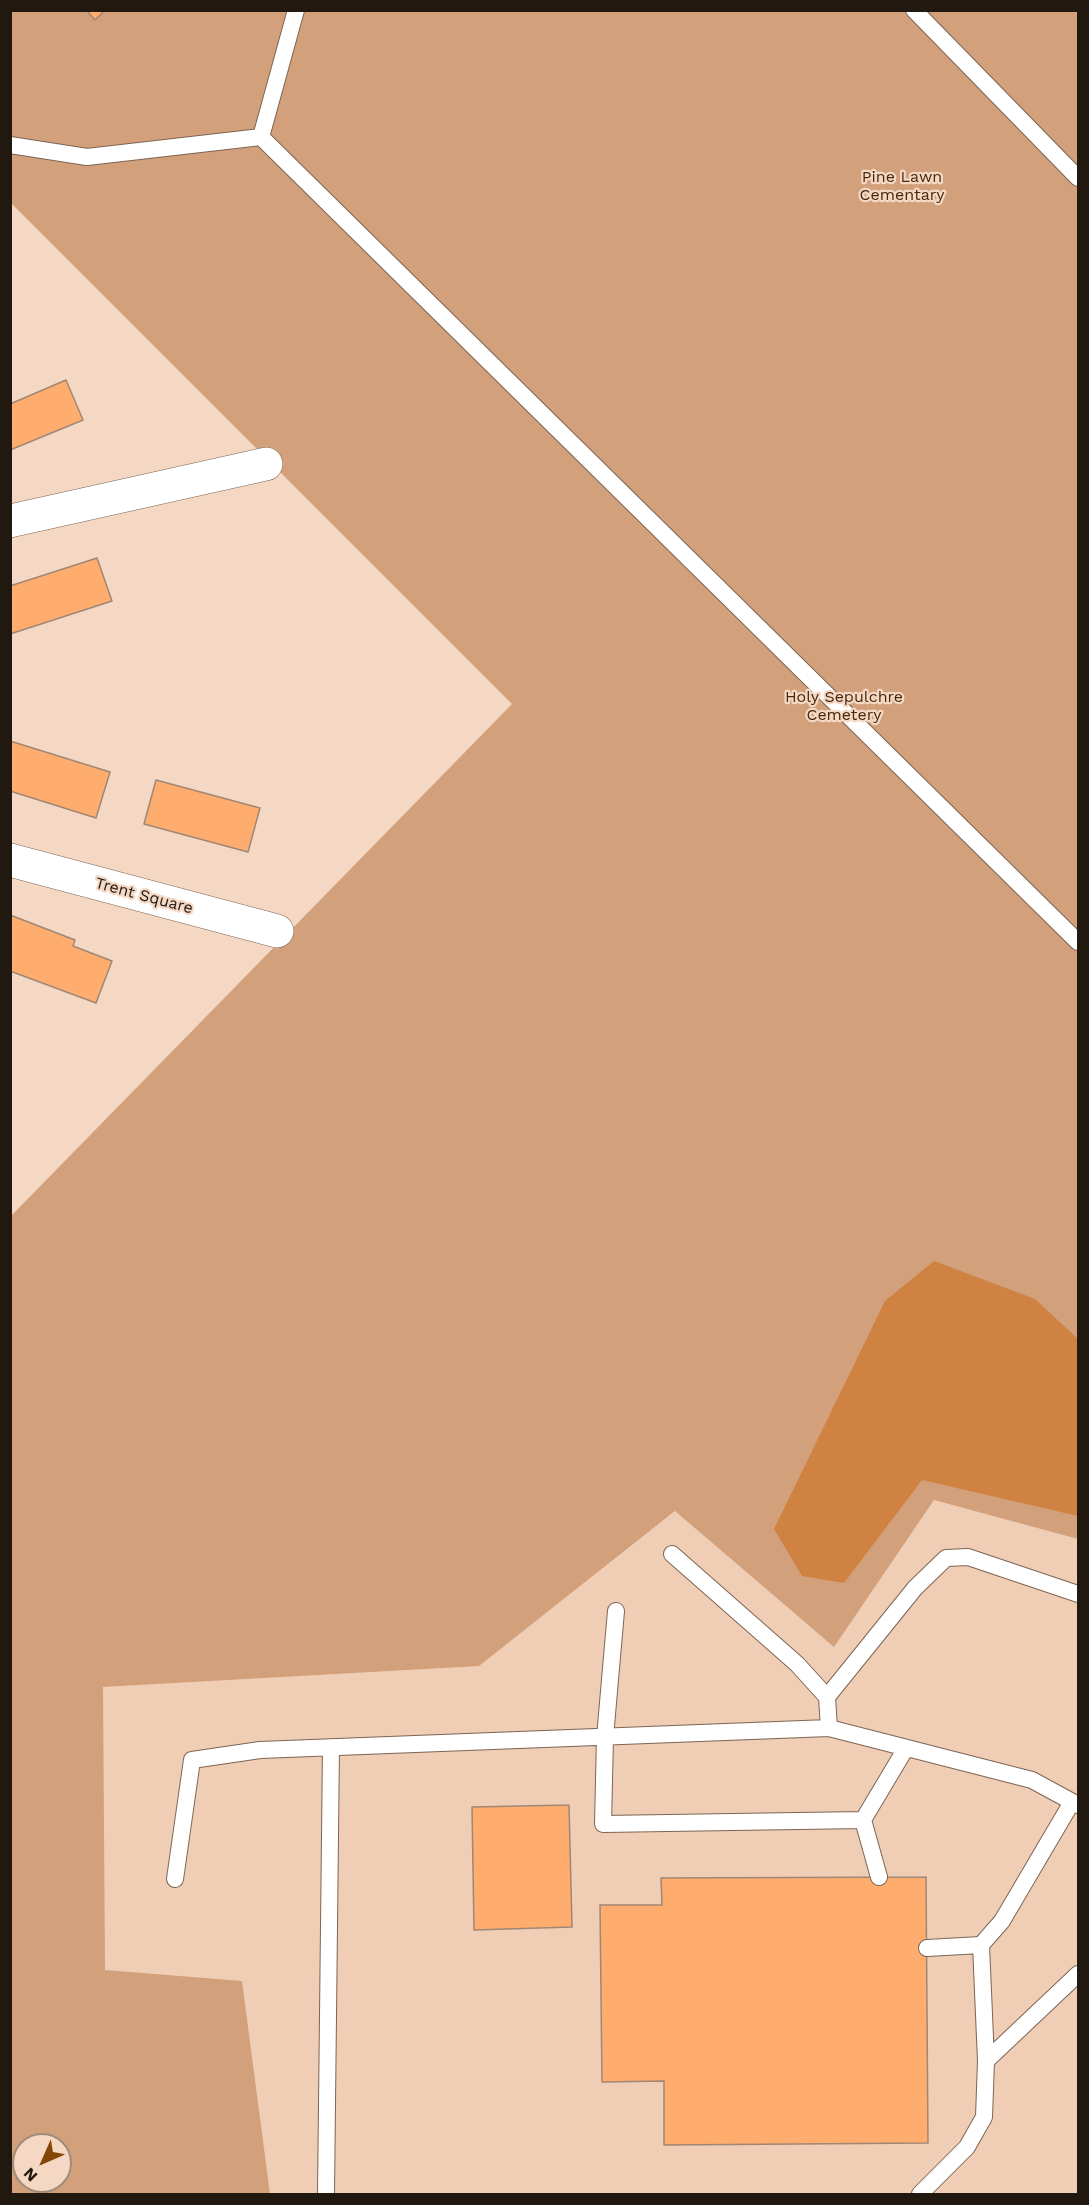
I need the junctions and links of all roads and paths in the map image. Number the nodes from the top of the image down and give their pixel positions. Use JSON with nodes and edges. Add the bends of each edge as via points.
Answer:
{"nodes":[{"id":1,"x":296,"y":10,"type":"edge"},
{"id":2,"x":914,"y":10,"type":"edge"},
{"id":3,"x":261,"y":137,"type":"junction"},
{"id":4,"x":10,"y":145,"type":"edge"},
{"id":5,"x":1078,"y":178,"type":"edge"},
{"id":6,"x":266,"y":464,"type":"dead end"},
{"id":7,"x":10,"y":521,"type":"edge"},
{"id":8,"x":10,"y":860,"type":"edge"},
{"id":9,"x":278,"y":931,"type":"dead end"},
{"id":10,"x":1078,"y":942,"type":"edge"},
{"id":11,"x":672,"y":1554,"type":"dead end"},
{"id":12,"x":1078,"y":1594,"type":"edge"},
{"id":13,"x":616,"y":1611,"type":"dead end"},
{"id":14,"x":827,"y":1697,"type":"junction"},
{"id":15,"x":829,"y":1728,"type":"junction"},
{"id":16,"x":605,"y":1737,"type":"junction"},
{"id":17,"x":331,"y":1748,"type":"junction"},
{"id":18,"x":906,"y":1748,"type":"junction"},
{"id":19,"x":1075,"y":1804,"type":"edge"},
{"id":20,"x":863,"y":1820,"type":"junction"},
{"id":21,"x":879,"y":1877,"type":"dead end"},
{"id":22,"x":175,"y":1879,"type":"dead end"},
{"id":23,"x":981,"y":1945,"type":"junction"},
{"id":24,"x":927,"y":1948,"type":"dead end"},
{"id":25,"x":1078,"y":1974,"type":"edge"},
{"id":26,"x":986,"y":2061,"type":"junction"},
{"id":27,"x":326,"y":2194,"type":"edge"},
{"id":28,"x":920,"y":2194,"type":"edge"}],
"edges":[{"from":1,"to":3,"type":"lane"},
{"from":2,"to":5,"type":"lane"},
{"from":3,"to":4,"type":"lane","via":[[87,157]]},
{"from":3,"to":10,"type":"lane"},
{"from":6,"to":7,"type":"street"},
{"from":8,"to":9,"type":"street","name":"Trent Square"},
{"from":11,"to":14,"type":"lane","via":[[797,1664]]},
{"from":12,"to":14,"type":"lane","via":[[968,1557],[946,1558],[915,1588]]},
{"from":13,"to":16,"type":"lane"},
{"from":14,"to":15,"type":"lane"},
{"from":15,"to":16,"type":"lane"},
{"from":15,"to":18,"type":"lane"},
{"from":16,"to":17,"type":"lane"},
{"from":16,"to":20,"type":"lane","via":[[603,1824]]},
{"from":17,"to":22,"type":"lane","via":[[260,1750],[192,1760]]},
{"from":17,"to":27,"type":"lane"},
{"from":18,"to":19,"type":"lane","via":[[1032,1780]]},
{"from":18,"to":20,"type":"lane"},
{"from":19,"to":23,"type":"lane","via":[[1002,1921]]},
{"from":20,"to":21,"type":"lane"},
{"from":23,"to":24,"type":"lane"},
{"from":23,"to":26,"type":"lane"},
{"from":25,"to":26,"type":"lane"},
{"from":26,"to":28,"type":"lane","via":[[984,2117],[967,2147]]}]}
